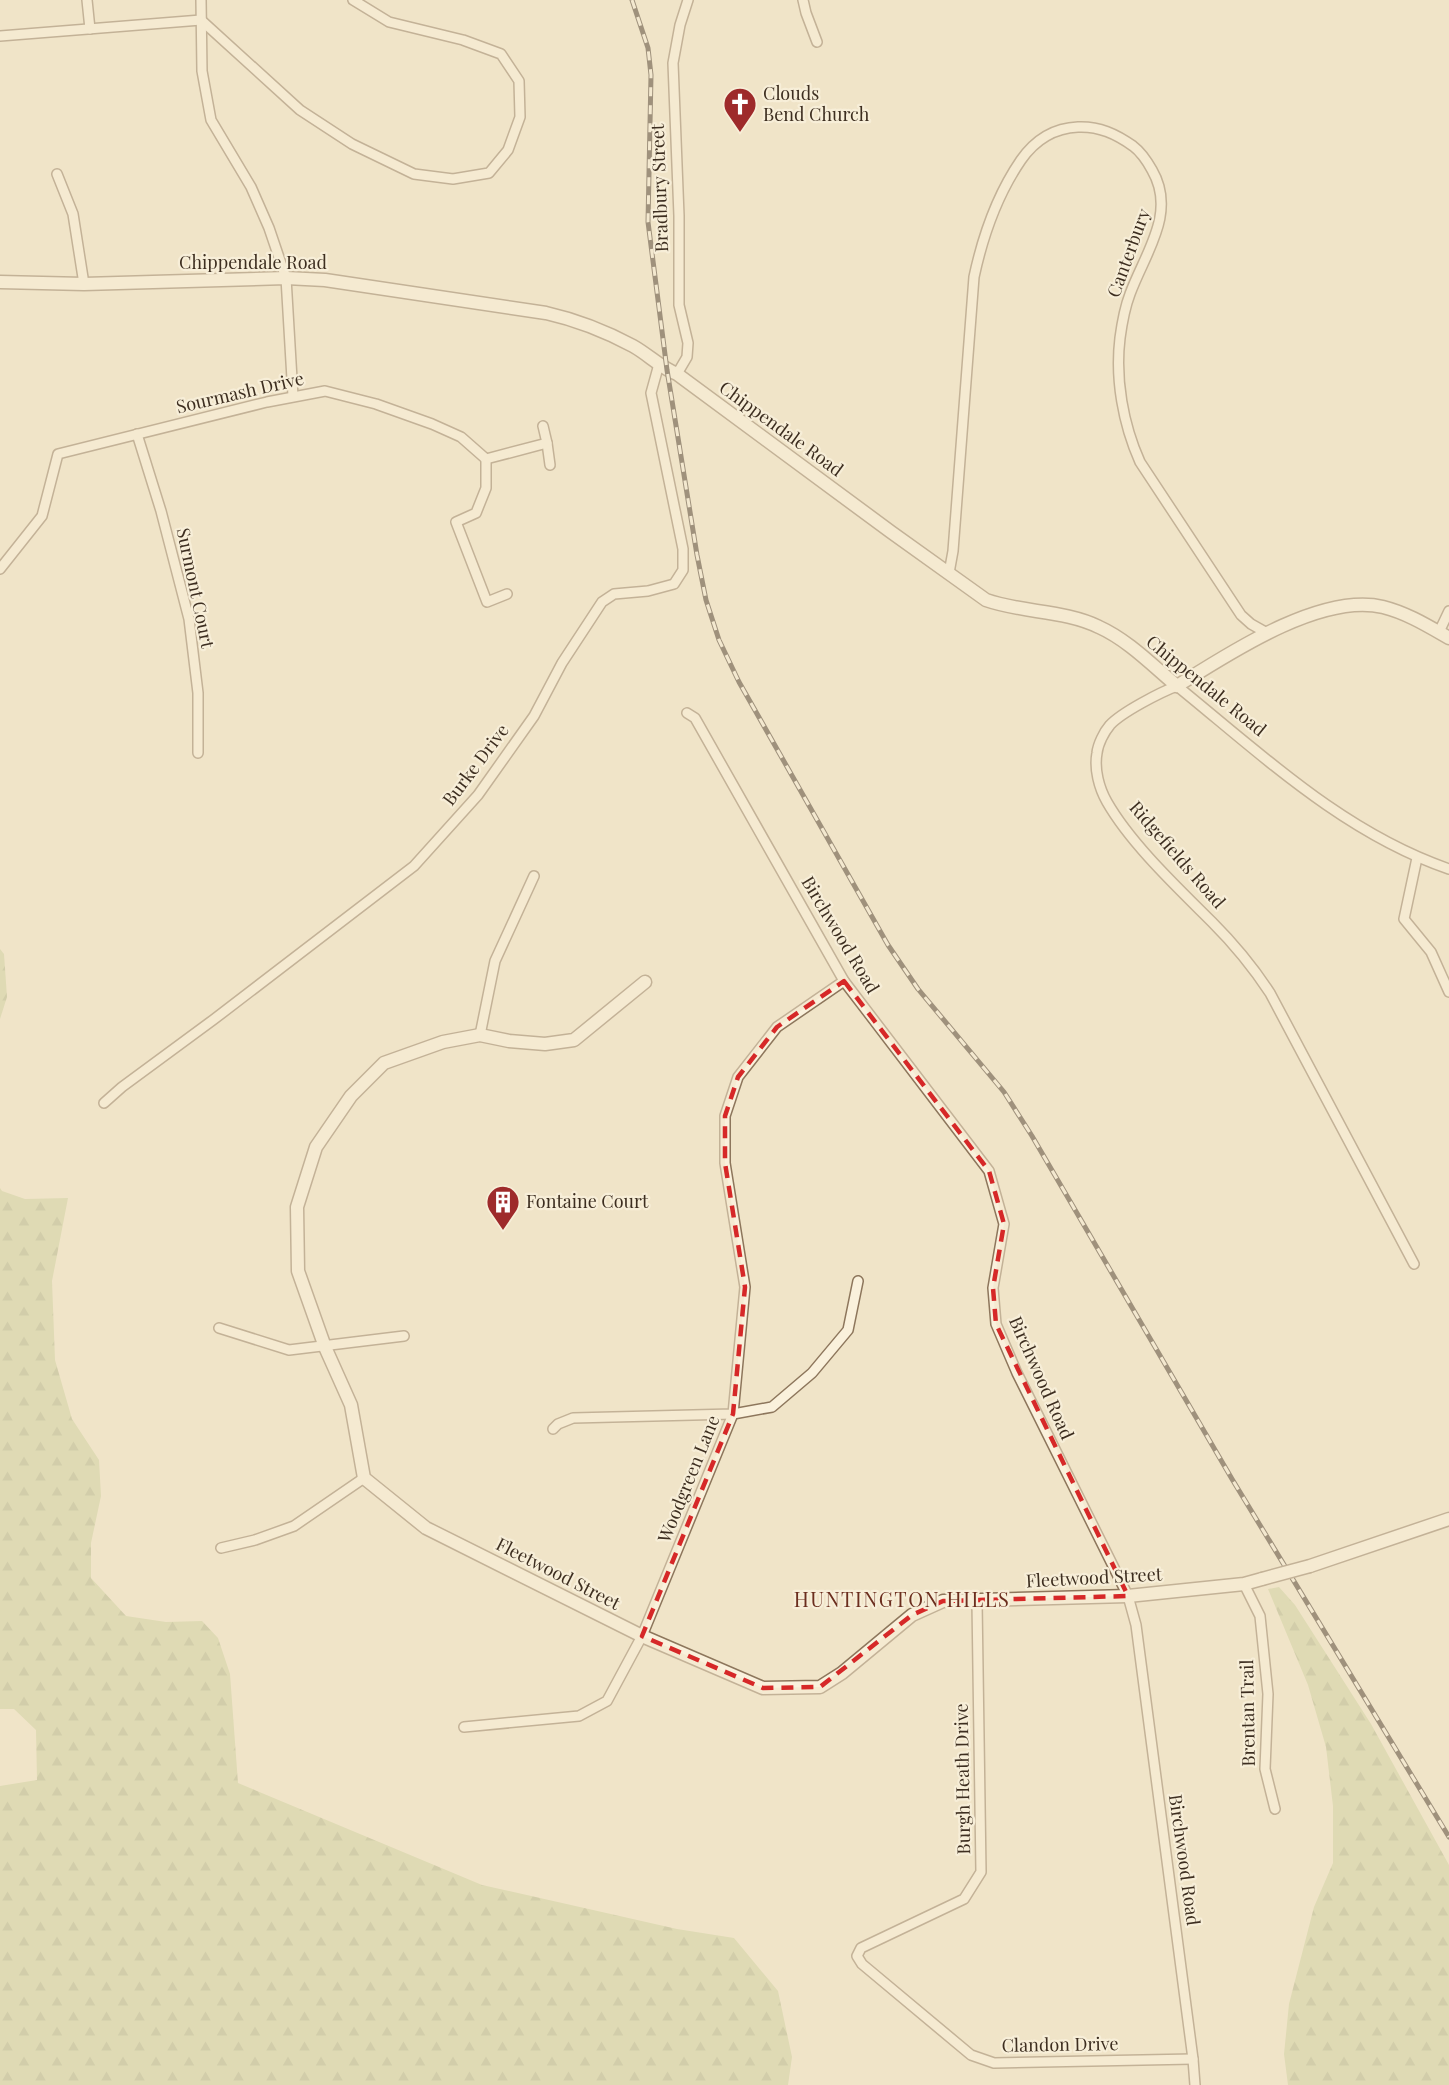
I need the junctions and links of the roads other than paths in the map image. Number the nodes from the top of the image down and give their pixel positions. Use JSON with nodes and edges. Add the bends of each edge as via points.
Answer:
{"nodes":[{"id":1,"x":87,"y":0,"type":"edge"},
{"id":2,"x":201,"y":0,"type":"edge"},
{"id":3,"x":353,"y":0,"type":"edge"},
{"id":4,"x":688,"y":0,"type":"edge"},
{"id":5,"x":803,"y":0,"type":"edge"},
{"id":6,"x":201,"y":20,"type":"junction"},
{"id":7,"x":90,"y":29,"type":"junction"},
{"id":8,"x":0,"y":36,"type":"edge"},
{"id":9,"x":817,"y":42,"type":"dead end"},
{"id":10,"x":57,"y":174,"type":"dead end"},
{"id":11,"x":286,"y":278,"type":"junction"},
{"id":12,"x":0,"y":282,"type":"edge"},
{"id":13,"x":84,"y":284,"type":"junction"},
{"id":14,"x":659,"y":364,"type":"junction"},
{"id":15,"x":677,"y":374,"type":"junction"},
{"id":16,"x":293,"y":396,"type":"junction"},
{"id":17,"x":543,"y":426,"type":"dead end"},
{"id":18,"x":137,"y":434,"type":"junction"},
{"id":19,"x":547,"y":443,"type":"junction"},
{"id":20,"x":486,"y":459,"type":"junction"},
{"id":21,"x":550,"y":465,"type":"dead end"},
{"id":22,"x":0,"y":569,"type":"edge"},
{"id":23,"x":949,"y":573,"type":"junction"},
{"id":24,"x":507,"y":594,"type":"dead end"},
{"id":25,"x":1449,"y":610,"type":"edge"},
{"id":26,"x":1267,"y":633,"type":"junction"},
{"id":27,"x":1444,"y":635,"type":"edge"},
{"id":28,"x":1177,"y":686,"type":"junction"},
{"id":29,"x":687,"y":713,"type":"dead end"},
{"id":30,"x":198,"y":753,"type":"dead end"},
{"id":31,"x":1417,"y":858,"type":"junction"},
{"id":32,"x":1449,"y":869,"type":"edge"},
{"id":33,"x":534,"y":876,"type":"dead end"},
{"id":34,"x":844,"y":981,"type":"junction"},
{"id":35,"x":645,"y":982,"type":"dead end"},
{"id":36,"x":1449,"y":992,"type":"edge"},
{"id":37,"x":480,"y":1035,"type":"junction"},
{"id":38,"x":104,"y":1103,"type":"dead end"},
{"id":39,"x":1414,"y":1264,"type":"dead end"},
{"id":40,"x":858,"y":1281,"type":"dead end"},
{"id":41,"x":219,"y":1328,"type":"dead end"},
{"id":42,"x":404,"y":1336,"type":"dead end"},
{"id":43,"x":325,"y":1347,"type":"junction"},
{"id":44,"x":733,"y":1414,"type":"junction"},
{"id":45,"x":552,"y":1429,"type":"dead end"},
{"id":46,"x":364,"y":1478,"type":"junction"},
{"id":47,"x":1449,"y":1519,"type":"edge"},
{"id":48,"x":221,"y":1548,"type":"dead end"},
{"id":49,"x":1244,"y":1584,"type":"junction"},
{"id":50,"x":1128,"y":1596,"type":"junction"},
{"id":51,"x":977,"y":1602,"type":"junction"},
{"id":52,"x":642,"y":1636,"type":"junction"},
{"id":53,"x":464,"y":1727,"type":"dead end"},
{"id":54,"x":1275,"y":1809,"type":"dead end"},
{"id":55,"x":857,"y":1956,"type":"joint"},
{"id":56,"x":1193,"y":2059,"type":"junction"},
{"id":57,"x":1195,"y":2085,"type":"edge"}],
"edges":[{"from":1,"to":7,"type":"street"},
{"from":2,"to":6,"type":"street"},
{"from":3,"to":6,"type":"street","via":[[389,22],[463,40],[501,54],[519,81],[520,117],[508,150],[489,173],[453,178],[414,174],[352,144],[300,110]]},
{"from":4,"to":15,"type":"street","name":"Bradbury Street","via":[[673,63],[679,305],[688,343],[687,357]]},
{"from":5,"to":9,"type":"street"},
{"from":6,"to":7,"type":"street"},
{"from":6,"to":11,"type":"street","via":[[202,71],[211,120],[251,187]]},
{"from":7,"to":8,"type":"street"},
{"from":10,"to":13,"type":"street","via":[[72,214]]},
{"from":11,"to":13,"type":"street","name":"Chippendale Road"},
{"from":11,"to":14,"type":"street","name":"Chippendale Road","via":[[348,283],[546,312],[605,331]]},
{"from":11,"to":16,"type":"street"},
{"from":12,"to":13,"type":"street","name":"Chippendale Road"},
{"from":14,"to":15,"type":"street","name":"Chippendale Road"},
{"from":14,"to":38,"type":"street","name":"Burke Drive","via":[[651,393],[682,549],[683,570],[674,584],[614,594],[602,602],[562,663],[534,716],[478,795],[414,866]]},
{"from":15,"to":23,"type":"street","name":"Chippendale Road"},
{"from":16,"to":18,"type":"street","name":"Sourmash Drive"},
{"from":16,"to":20,"type":"street","name":"Sourmash Drive","via":[[325,392],[376,404],[461,437]]},
{"from":17,"to":19,"type":"street"},
{"from":18,"to":22,"type":"street","name":"Sourmash Drive","via":[[58,454],[42,516]]},
{"from":18,"to":30,"type":"street","name":"Surmont Court","via":[[189,619],[198,693]]},
{"from":19,"to":20,"type":"street"},
{"from":19,"to":21,"type":"street"},
{"from":20,"to":24,"type":"street","via":[[486,488],[476,513],[456,522],[487,602]]},
{"from":23,"to":26,"type":"street","name":"Canterbury","via":[[974,277],[981,247],[1002,191],[1038,141],[1068,128],[1097,128],[1138,150],[1162,190],[1163,207],[1156,232],[1130,296],[1120,339],[1120,382],[1132,445],[1241,615]]},
{"from":23,"to":28,"type":"street","name":"Chippendale Road","via":[[986,600],[1066,616],[1099,627]]},
{"from":25,"to":27,"type":"street"},
{"from":26,"to":27,"type":"street","name":"Ridgefields Road","via":[[1352,605],[1382,607]]},
{"from":26,"to":28,"type":"street","name":"Ridgefields Road"},
{"from":28,"to":31,"type":"street","name":"Chippendale Road","via":[[1315,798]]},
{"from":28,"to":39,"type":"street","name":"Ridgefields Road","via":[[1159,692],[1110,725],[1096,752],[1100,784],[1107,801],[1138,843],[1258,974]]},
{"from":29,"to":34,"type":"street","name":"Birchwood Road","via":[[695,718]]},
{"from":31,"to":32,"type":"street","name":"Chippendale Road"},
{"from":31,"to":36,"type":"street","via":[[1404,919],[1431,952]]},
{"from":33,"to":37,"type":"street","via":[[495,961]]},
{"from":34,"to":44,"type":"street","name":"Woodgreen Lane","via":[[777,1027],[738,1077],[725,1116],[725,1163],[746,1287]]},
{"from":34,"to":50,"type":"street","name":"Birchwood Road","via":[[989,1171],[1004,1224],[993,1288],[996,1324]]},
{"from":35,"to":37,"type":"street","via":[[574,1040],[545,1044]]},
{"from":37,"to":43,"type":"street","via":[[443,1042],[384,1063],[351,1096],[316,1147],[297,1207],[298,1271]]},
{"from":40,"to":44,"type":"street","via":[[848,1330],[813,1373],[772,1407]]},
{"from":41,"to":43,"type":"street","via":[[289,1350]]},
{"from":42,"to":43,"type":"street"},
{"from":43,"to":46,"type":"street","via":[[351,1405]]},
{"from":44,"to":45,"type":"street","via":[[573,1418]]},
{"from":44,"to":52,"type":"street","name":"Woodgreen Lane"},
{"from":46,"to":48,"type":"street","via":[[294,1526]]},
{"from":46,"to":52,"type":"street","name":"Fleetwood Street","via":[[426,1528]]},
{"from":47,"to":49,"type":"street","name":"Fleetwood Street","bridge":true},
{"from":49,"to":50,"type":"street","name":"Fleetwood Street"},
{"from":49,"to":54,"type":"street","name":"Brentan Trail","via":[[1260,1616],[1268,1694],[1265,1769]]},
{"from":50,"to":51,"type":"street","name":"Fleetwood Street"},
{"from":50,"to":56,"type":"street","name":"Birchwood Road","via":[[1136,1625]]},
{"from":51,"to":52,"type":"street","name":"Fleetwood Street","via":[[943,1602],[912,1615],[820,1687],[763,1688]]},
{"from":51,"to":55,"type":"street","name":"Burgh Heath Drive","via":[[981,1872],[964,1899],[861,1948]]},
{"from":52,"to":53,"type":"street","name":"Woodgreen Lane","via":[[607,1701],[579,1716]]},
{"from":55,"to":56,"type":"street","name":"Clandon Drive","via":[[971,2055],[994,2063]]},
{"from":56,"to":57,"type":"street"}]}
